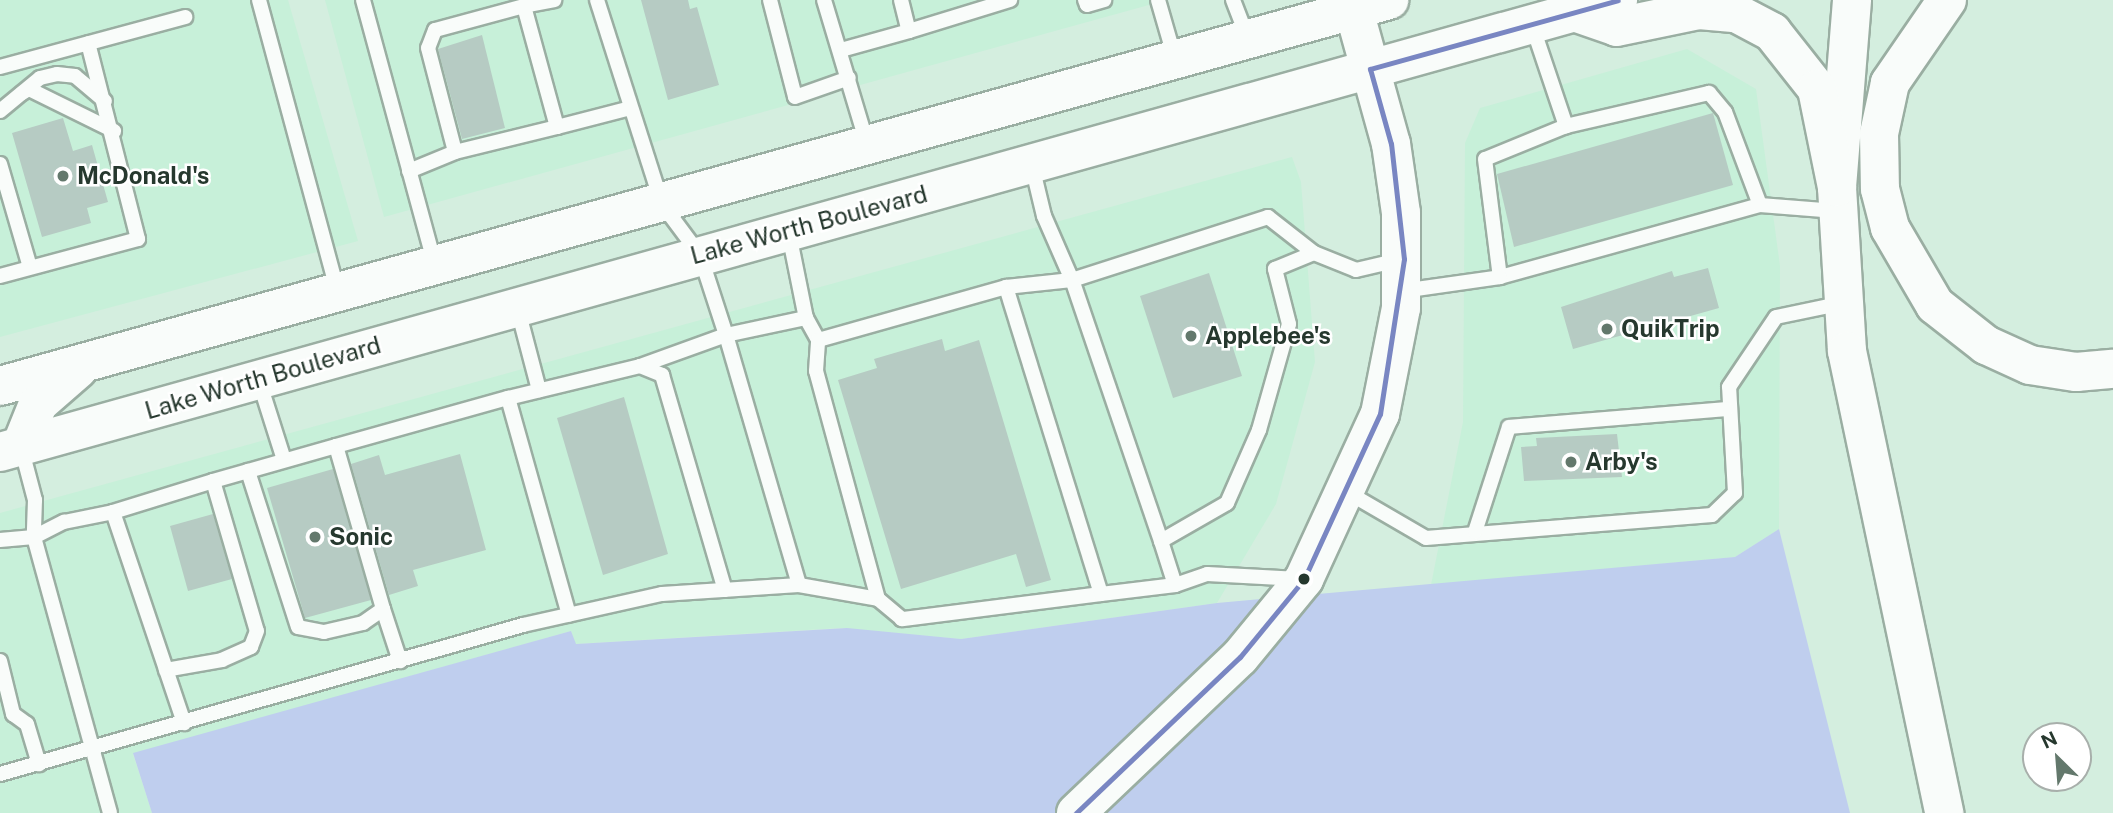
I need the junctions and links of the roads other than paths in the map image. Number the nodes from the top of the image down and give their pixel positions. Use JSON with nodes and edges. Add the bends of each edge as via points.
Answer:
{"nodes":[{"id":1,"x":259,"y":0,"type":"edge"},
{"id":2,"x":363,"y":0,"type":"edge"},
{"id":3,"x":554,"y":0,"type":"edge"},
{"id":4,"x":597,"y":0,"type":"edge"},
{"id":5,"x":770,"y":0,"type":"edge"},
{"id":6,"x":824,"y":0,"type":"edge"},
{"id":7,"x":901,"y":0,"type":"edge"},
{"id":8,"x":1010,"y":0,"type":"edge"},
{"id":9,"x":1085,"y":0,"type":"edge"},
{"id":10,"x":1104,"y":0,"type":"edge"},
{"id":11,"x":1158,"y":0,"type":"edge"},
{"id":12,"x":1233,"y":0,"type":"edge"},
{"id":13,"x":1618,"y":0,"type":"edge"},
{"id":14,"x":1852,"y":0,"type":"edge"},
{"id":15,"x":1947,"y":0,"type":"edge"},
{"id":16,"x":1364,"y":3,"type":"edge"},
{"id":17,"x":524,"y":6,"type":"junction"},
{"id":18,"x":1575,"y":12,"type":"junction"},
{"id":19,"x":184,"y":18,"type":"dead end"},
{"id":20,"x":1531,"y":23,"type":"junction"},
{"id":21,"x":909,"y":31,"type":"junction"},
{"id":22,"x":1247,"y":39,"type":"junction"},
{"id":23,"x":88,"y":43,"type":"junction"},
{"id":24,"x":841,"y":50,"type":"junction"},
{"id":25,"x":1175,"y":59,"type":"junction"},
{"id":26,"x":0,"y":67,"type":"edge"},
{"id":27,"x":1370,"y":69,"type":"junction"},
{"id":28,"x":849,"y":78,"type":"junction"},
{"id":29,"x":106,"y":102,"type":"junction"},
{"id":30,"x":1,"y":107,"type":"edge"},
{"id":31,"x":627,"y":109,"type":"junction"},
{"id":32,"x":1566,"y":126,"type":"junction"},
{"id":33,"x":557,"y":127,"type":"junction"},
{"id":34,"x":114,"y":131,"type":"junction"},
{"id":35,"x":867,"y":144,"type":"junction"},
{"id":36,"x":455,"y":152,"type":"junction"},
{"id":37,"x":1031,"y":163,"type":"junction"},
{"id":38,"x":0,"y":164,"type":"edge"},
{"id":39,"x":409,"y":171,"type":"junction"},
{"id":40,"x":1838,"y":199,"type":"junction"},
{"id":41,"x":662,"y":204,"type":"junction"},
{"id":42,"x":1760,"y":205,"type":"junction"},
{"id":43,"x":788,"y":232,"type":"junction"},
{"id":44,"x":1314,"y":253,"type":"junction"},
{"id":45,"x":700,"y":255,"type":"junction"},
{"id":46,"x":435,"y":266,"type":"junction"},
{"id":47,"x":30,"y":267,"type":"junction"},
{"id":48,"x":1403,"y":275,"type":"junction"},
{"id":49,"x":0,"y":276,"type":"edge"},
{"id":50,"x":1500,"y":277,"type":"junction"},
{"id":51,"x":1072,"y":280,"type":"junction"},
{"id":52,"x":1006,"y":287,"type":"junction"},
{"id":53,"x":338,"y":293,"type":"junction"},
{"id":54,"x":1843,"y":303,"type":"junction"},
{"id":55,"x":517,"y":306,"type":"junction"},
{"id":56,"x":806,"y":318,"type":"junction"},
{"id":57,"x":726,"y":335,"type":"junction"},
{"id":58,"x":818,"y":340,"type":"junction"},
{"id":59,"x":86,"y":362,"type":"junction"},
{"id":60,"x":640,"y":366,"type":"junction"},
{"id":61,"x":2113,"y":369,"type":"edge"},
{"id":62,"x":259,"y":380,"type":"junction"},
{"id":63,"x":539,"y":390,"type":"junction"},
{"id":64,"x":508,"y":398,"type":"junction"},
{"id":65,"x":4,"y":409,"type":"edge"},
{"id":66,"x":1726,"y":409,"type":"junction"},
{"id":67,"x":336,"y":446,"type":"junction"},
{"id":68,"x":284,"y":460,"type":"junction"},
{"id":69,"x":248,"y":471,"type":"junction"},
{"id":70,"x":213,"y":481,"type":"junction"},
{"id":71,"x":1347,"y":492,"type":"junction"},
{"id":72,"x":113,"y":512,"type":"junction"},
{"id":73,"x":1475,"y":532,"type":"junction"},
{"id":74,"x":34,"y":537,"type":"junction"},
{"id":75,"x":0,"y":540,"type":"edge"},
{"id":76,"x":1161,"y":541,"type":"junction"},
{"id":77,"x":1304,"y":579,"type":"junction"},
{"id":78,"x":799,"y":585,"type":"junction"},
{"id":79,"x":1175,"y":585,"type":"junction"},
{"id":80,"x":724,"y":590,"type":"junction"},
{"id":81,"x":1101,"y":594,"type":"junction"},
{"id":82,"x":878,"y":599,"type":"junction"},
{"id":83,"x":383,"y":609,"type":"junction"},
{"id":84,"x":569,"y":615,"type":"junction"},
{"id":85,"x":0,"y":660,"type":"edge"},
{"id":86,"x":400,"y":661,"type":"junction"},
{"id":87,"x":166,"y":670,"type":"junction"},
{"id":88,"x":6,"y":716,"type":"edge"},
{"id":89,"x":184,"y":723,"type":"junction"},
{"id":90,"x":90,"y":750,"type":"junction"},
{"id":91,"x":39,"y":764,"type":"junction"},
{"id":92,"x":0,"y":774,"type":"edge"},
{"id":93,"x":110,"y":813,"type":"edge"},
{"id":94,"x":1076,"y":813,"type":"edge"},
{"id":95,"x":1944,"y":813,"type":"edge"}],
"edges":[{"from":1,"to":53,"type":"lane"},
{"from":2,"to":39,"type":"lane"},
{"from":3,"to":17,"type":"lane"},
{"from":4,"to":31,"type":"lane"},
{"from":5,"to":28,"type":"lane","via":[[795,97]]},
{"from":6,"to":24,"type":"lane"},
{"from":7,"to":21,"type":"lane"},
{"from":8,"to":21,"type":"lane"},
{"from":9,"to":10,"type":"lane","via":[[1087,5]]},
{"from":11,"to":25,"type":"lane"},
{"from":12,"to":22,"type":"lane"},
{"from":13,"to":18,"type":"main road","name":"Lake Worth Boulevard"},
{"from":14,"to":40,"type":"main road"},
{"from":15,"to":61,"type":"main road","via":[[1890,83],[1879,134],[1880,189],[1890,228],[1935,305],[1986,345],[2030,365],[2076,372]]},
{"from":16,"to":22,"type":"main road"},
{"from":16,"to":27,"type":"main road"},
{"from":17,"to":33,"type":"lane"},
{"from":17,"to":36,"type":"lane","via":[[435,30],[428,48]]},
{"from":18,"to":20,"type":"main road","name":"Lake Worth Boulevard"},
{"from":18,"to":40,"type":"main road","via":[[1617,27],[1699,10],[1736,13],[1772,32],[1817,89]]},
{"from":19,"to":23,"type":"lane"},
{"from":20,"to":27,"type":"main road","name":"Lake Worth Boulevard"},
{"from":20,"to":32,"type":"lane"},
{"from":21,"to":24,"type":"lane"},
{"from":22,"to":25,"type":"main road"},
{"from":23,"to":26,"type":"lane"},
{"from":23,"to":29,"type":"lane"},
{"from":24,"to":28,"type":"lane"},
{"from":25,"to":35,"type":"main road"},
{"from":27,"to":37,"type":"main road","name":"Lake Worth Boulevard"},
{"from":27,"to":48,"type":"main road","via":[[1391,144]]},
{"from":28,"to":35,"type":"lane"},
{"from":29,"to":30,"type":"lane","via":[[75,76],[57,74]]},
{"from":29,"to":34,"type":"lane"},
{"from":30,"to":34,"type":"lane","via":[[29,89]]},
{"from":31,"to":33,"type":"lane"},
{"from":31,"to":41,"type":"lane"},
{"from":32,"to":42,"type":"lane","via":[[1709,93],[1726,112]]},
{"from":32,"to":50,"type":"lane","via":[[1485,159]]},
{"from":33,"to":36,"type":"lane"},
{"from":34,"to":47,"type":"lane","via":[[138,239]]},
{"from":35,"to":41,"type":"main road"},
{"from":36,"to":39,"type":"lane"},
{"from":37,"to":43,"type":"main road","name":"Lake Worth Boulevard"},
{"from":37,"to":51,"type":"lane","via":[[1044,216]]},
{"from":38,"to":47,"type":"lane"},
{"from":39,"to":46,"type":"lane"},
{"from":40,"to":42,"type":"lane"},
{"from":40,"to":54,"type":"main road"},
{"from":41,"to":45,"type":"lane"},
{"from":41,"to":46,"type":"main road"},
{"from":42,"to":50,"type":"lane"},
{"from":43,"to":45,"type":"main road","name":"Lake Worth Boulevard"},
{"from":43,"to":56,"type":"lane"},
{"from":44,"to":48,"type":"lane","via":[[1356,270]]},
{"from":44,"to":51,"type":"lane","via":[[1268,218]]},
{"from":44,"to":76,"type":"lane","via":[[1275,269],[1289,324],[1259,430],[1227,503]]},
{"from":45,"to":55,"type":"main road","name":"Lake Worth Boulevard"},
{"from":45,"to":57,"type":"lane"},
{"from":46,"to":53,"type":"main road"},
{"from":47,"to":49,"type":"lane"},
{"from":48,"to":50,"type":"lane"},
{"from":48,"to":71,"type":"main road","via":[[1380,414]]},
{"from":51,"to":52,"type":"lane"},
{"from":51,"to":76,"type":"lane"},
{"from":52,"to":58,"type":"lane"},
{"from":52,"to":81,"type":"lane"},
{"from":53,"to":59,"type":"main road"},
{"from":54,"to":66,"type":"lane","via":[[1776,317],[1729,387]]},
{"from":54,"to":95,"type":"main road","via":[[1847,351]]},
{"from":55,"to":62,"type":"main road","name":"Lake Worth Boulevard"},
{"from":55,"to":63,"type":"lane"},
{"from":56,"to":57,"type":"lane"},
{"from":56,"to":58,"type":"lane"},
{"from":57,"to":60,"type":"lane"},
{"from":57,"to":78,"type":"lane"},
{"from":58,"to":82,"type":"lane","via":[[816,371]]},
{"from":59,"to":65,"type":"main road"},
{"from":59,"to":65,"type":"main road","via":[[37,404]]},
{"from":60,"to":63,"type":"lane"},
{"from":60,"to":80,"type":"lane","via":[[662,375]]},
{"from":62,"to":65,"type":"main road","name":"Lake Worth Boulevard"},
{"from":62,"to":68,"type":"lane"},
{"from":63,"to":64,"type":"lane"},
{"from":64,"to":67,"type":"lane"},
{"from":64,"to":84,"type":"lane"},
{"from":65,"to":74,"type":"lane","via":[[35,500]]},
{"from":66,"to":73,"type":"lane","via":[[1508,427]]},
{"from":66,"to":73,"type":"lane","via":[[1735,493],[1712,515]]},
{"from":67,"to":68,"type":"lane"},
{"from":67,"to":83,"type":"lane"},
{"from":68,"to":69,"type":"lane"},
{"from":69,"to":70,"type":"lane"},
{"from":69,"to":83,"type":"lane","via":[[298,627],[337,629],[363,623]]},
{"from":70,"to":72,"type":"lane"},
{"from":70,"to":87,"type":"lane","via":[[257,631],[251,647],[222,660]]},
{"from":71,"to":73,"type":"lane","via":[[1426,538]]},
{"from":71,"to":77,"type":"main road"},
{"from":72,"to":74,"type":"lane","via":[[64,522]]},
{"from":72,"to":87,"type":"lane"},
{"from":74,"to":75,"type":"lane"},
{"from":74,"to":90,"type":"lane"},
{"from":76,"to":79,"type":"lane"},
{"from":77,"to":79,"type":"lane","via":[[1207,574]]},
{"from":77,"to":94,"type":"main road","via":[[1240,657]]},
{"from":78,"to":80,"type":"lane"},
{"from":78,"to":82,"type":"lane"},
{"from":79,"to":81,"type":"lane"},
{"from":80,"to":84,"type":"lane","via":[[662,594]]},
{"from":81,"to":82,"type":"lane","via":[[902,619]]},
{"from":83,"to":86,"type":"lane"},
{"from":84,"to":86,"type":"lane"},
{"from":85,"to":88,"type":"lane"},
{"from":86,"to":89,"type":"lane"},
{"from":87,"to":89,"type":"lane"},
{"from":88,"to":91,"type":"lane","via":[[27,724]]},
{"from":89,"to":90,"type":"lane"},
{"from":90,"to":91,"type":"lane"},
{"from":90,"to":93,"type":"lane"},
{"from":91,"to":92,"type":"lane"}]}
